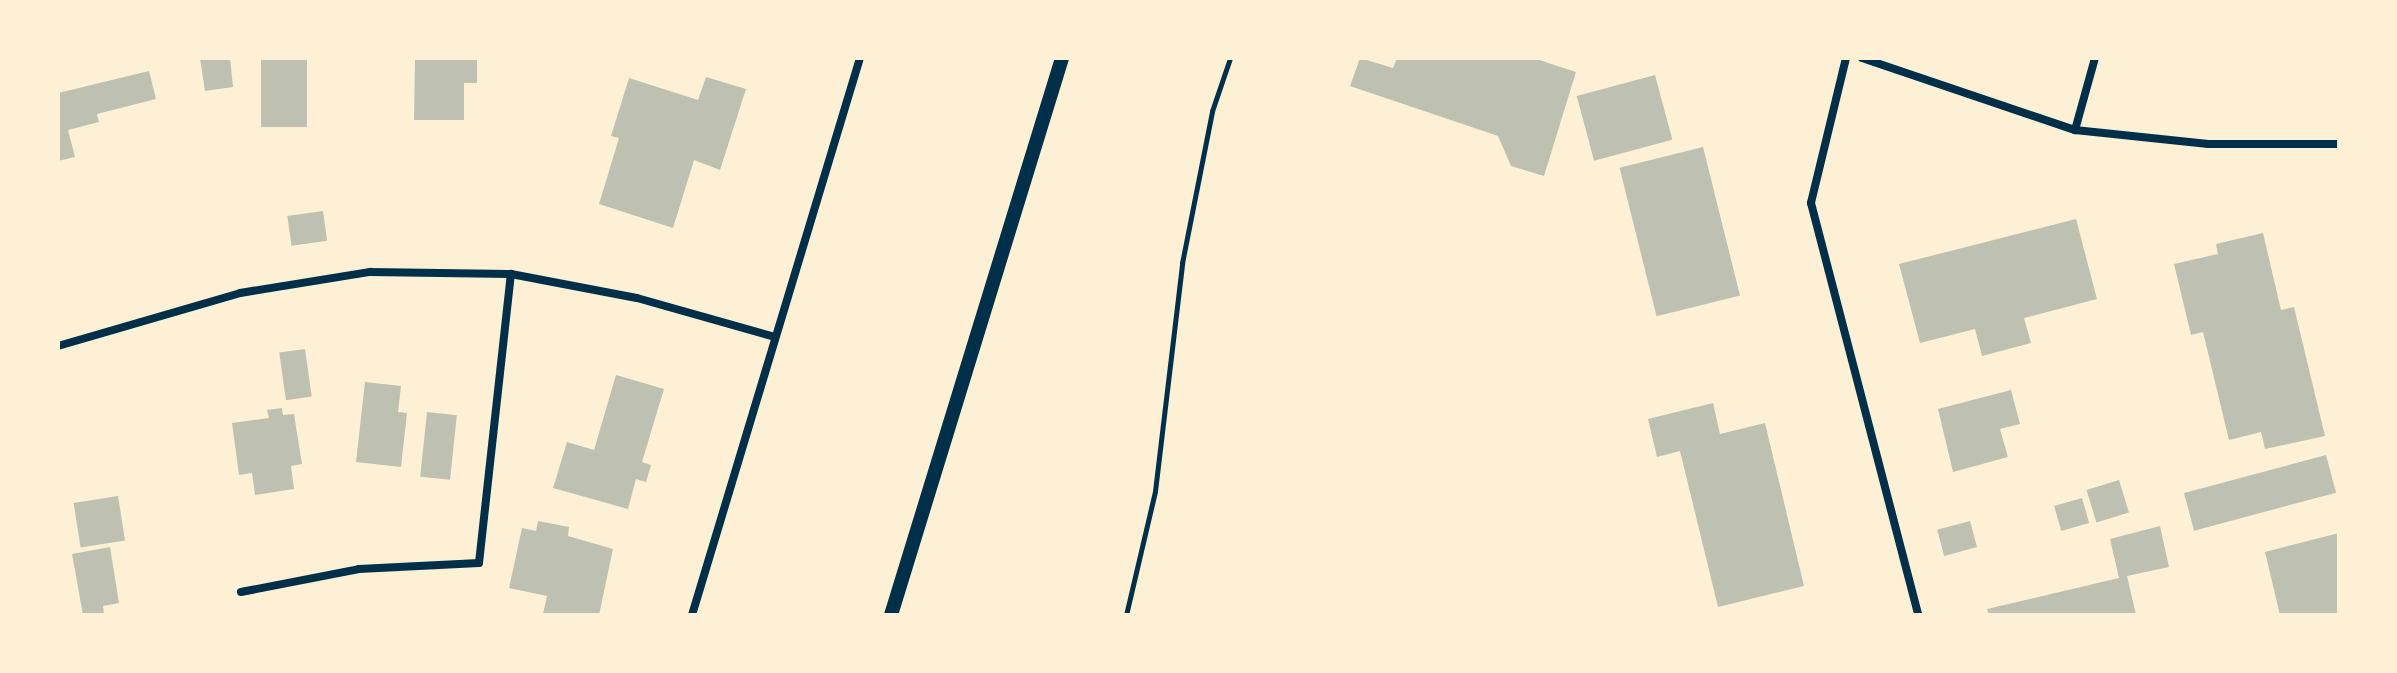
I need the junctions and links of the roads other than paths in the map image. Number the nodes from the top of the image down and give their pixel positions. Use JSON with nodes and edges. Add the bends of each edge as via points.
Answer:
{"nodes":[{"id":1,"x":860,"y":58,"type":"edge"},
{"id":2,"x":1062,"y":58,"type":"edge"},
{"id":3,"x":1846,"y":58,"type":"edge"},
{"id":4,"x":1862,"y":58,"type":"edge"},
{"id":5,"x":2095,"y":58,"type":"edge"},
{"id":6,"x":2075,"y":130,"type":"junction"},
{"id":7,"x":2339,"y":144,"type":"edge"},
{"id":8,"x":511,"y":274,"type":"junction"},
{"id":9,"x":775,"y":337,"type":"junction"},
{"id":10,"x":58,"y":346,"type":"edge"},
{"id":11,"x":241,"y":592,"type":"dead end"},
{"id":12,"x":692,"y":615,"type":"edge"},
{"id":13,"x":891,"y":615,"type":"edge"},
{"id":14,"x":1918,"y":615,"type":"edge"}],
"edges":[{"from":1,"to":9,"type":"street"},
{"from":2,"to":13,"type":"street"},
{"from":3,"to":14,"type":"street","via":[[1811,203]]},
{"from":4,"to":6,"type":"street"},
{"from":5,"to":6,"type":"street"},
{"from":6,"to":7,"type":"street","via":[[2208,144]]},
{"from":8,"to":9,"type":"street","via":[[637,298]]},
{"from":8,"to":10,"type":"street","via":[[370,272],[240,293]]},
{"from":8,"to":11,"type":"street","via":[[479,563],[359,569]]},
{"from":9,"to":12,"type":"street"}]}
